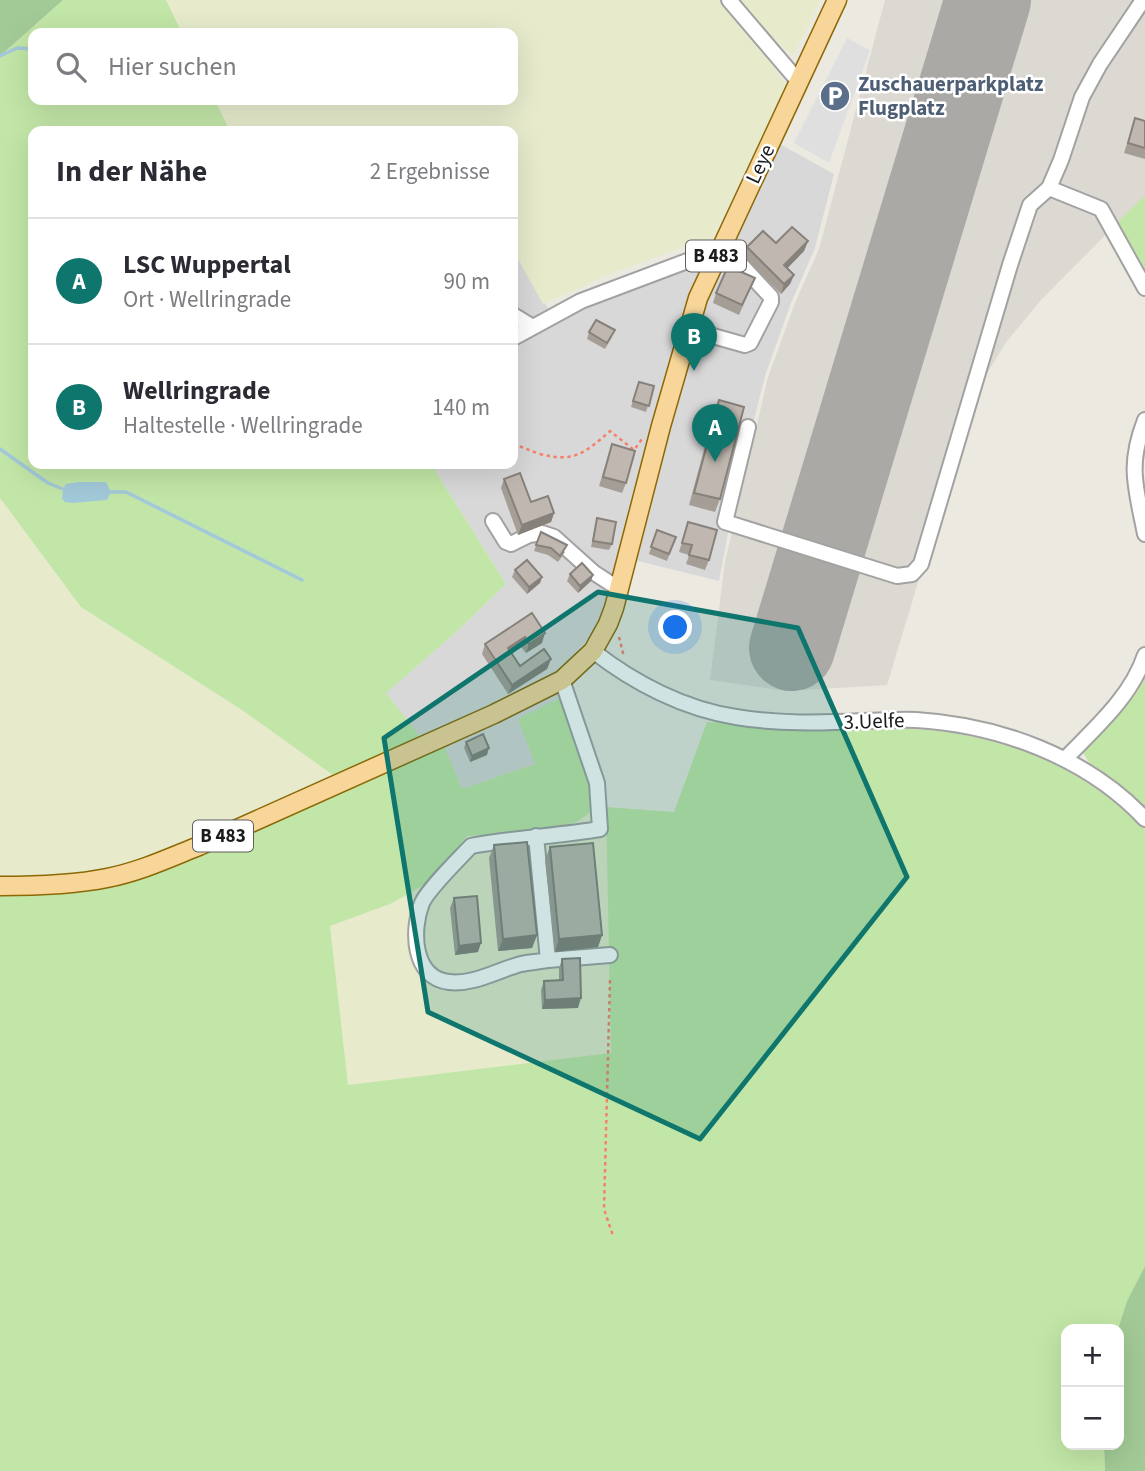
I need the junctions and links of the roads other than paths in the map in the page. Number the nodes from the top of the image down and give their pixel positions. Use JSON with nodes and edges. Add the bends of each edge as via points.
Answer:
{"nodes":[{"id":1,"x":729,"y":0,"type":"edge"},
{"id":2,"x":837,"y":0,"type":"edge"},
{"id":3,"x":1143,"y":0,"type":"edge"},
{"id":4,"x":799,"y":82,"type":"junction"},
{"id":5,"x":1049,"y":188,"type":"junction"},
{"id":6,"x":719,"y":249,"type":"junction"},
{"id":7,"x":1145,"y":288,"type":"edge"},
{"id":8,"x":518,"y":318,"type":"edge"},
{"id":9,"x":531,"y":326,"type":"junction"},
{"id":10,"x":688,"y":329,"type":"junction"},
{"id":11,"x":518,"y":335,"type":"edge"},
{"id":12,"x":1145,"y":420,"type":"edge"},
{"id":13,"x":748,"y":427,"type":"dead end"},
{"id":14,"x":493,"y":521,"type":"dead end"},
{"id":15,"x":1145,"y":534,"type":"edge"},
{"id":16,"x":619,"y":589,"type":"junction"},
{"id":17,"x":593,"y":651,"type":"junction"},
{"id":18,"x":1145,"y":655,"type":"edge"},
{"id":19,"x":562,"y":680,"type":"junction"},
{"id":20,"x":1065,"y":760,"type":"junction"},
{"id":21,"x":1145,"y":819,"type":"edge"},
{"id":22,"x":536,"y":836,"type":"junction"},
{"id":23,"x":0,"y":886,"type":"edge"},
{"id":24,"x":610,"y":956,"type":"dead end"},
{"id":25,"x":548,"y":960,"type":"junction"}],
"edges":[{"from":1,"to":4,"type":"street"},
{"from":2,"to":4,"type":"main road","name":"Leye","number":"B 483"},
{"from":3,"to":5,"type":"street","via":[[1082,97]]},
{"from":4,"to":6,"type":"main road","name":"Leye","number":"B 483"},
{"from":5,"to":7,"type":"street","via":[[1101,209]]},
{"from":5,"to":13,"type":"street","via":[[1030,205],[921,564],[912,574],[880,572],[725,522]]},
{"from":6,"to":9,"type":"street","via":[[600,293]]},
{"from":6,"to":10,"type":"main road","name":"Leye","number":"B 483"},
{"from":6,"to":10,"type":"street","via":[[732,255],[767,290],[771,302],[745,345]]},
{"from":8,"to":9,"type":"street"},
{"from":9,"to":11,"type":"street"},
{"from":10,"to":16,"type":"main road","number":"B 483"},
{"from":12,"to":15,"type":"street","via":[[1133,469]]},
{"from":14,"to":16,"type":"street","via":[[511,544],[542,533],[554,537]]},
{"from":16,"to":17,"type":"main road","number":"B 483"},
{"from":17,"to":19,"type":"main road","number":"B 483"},
{"from":17,"to":20,"type":"street","name":"3.Uelfe","via":[[664,694],[734,717],[781,722],[915,720],[967,726],[1027,743]]},
{"from":18,"to":20,"type":"street","via":[[1138,676],[1116,706]]},
{"from":19,"to":22,"type":"street","via":[[597,783],[600,829]]},
{"from":19,"to":23,"type":"main road","number":"B 483","via":[[150,866],[74,883]]},
{"from":20,"to":21,"type":"street","name":"3.Uelfe","via":[[1122,797]]},
{"from":22,"to":25,"type":"street"},
{"from":22,"to":25,"type":"street","via":[[471,846],[423,902],[416,939],[421,963],[431,977],[450,982],[480,979],[524,963]]},
{"from":24,"to":25,"type":"street"}]}
